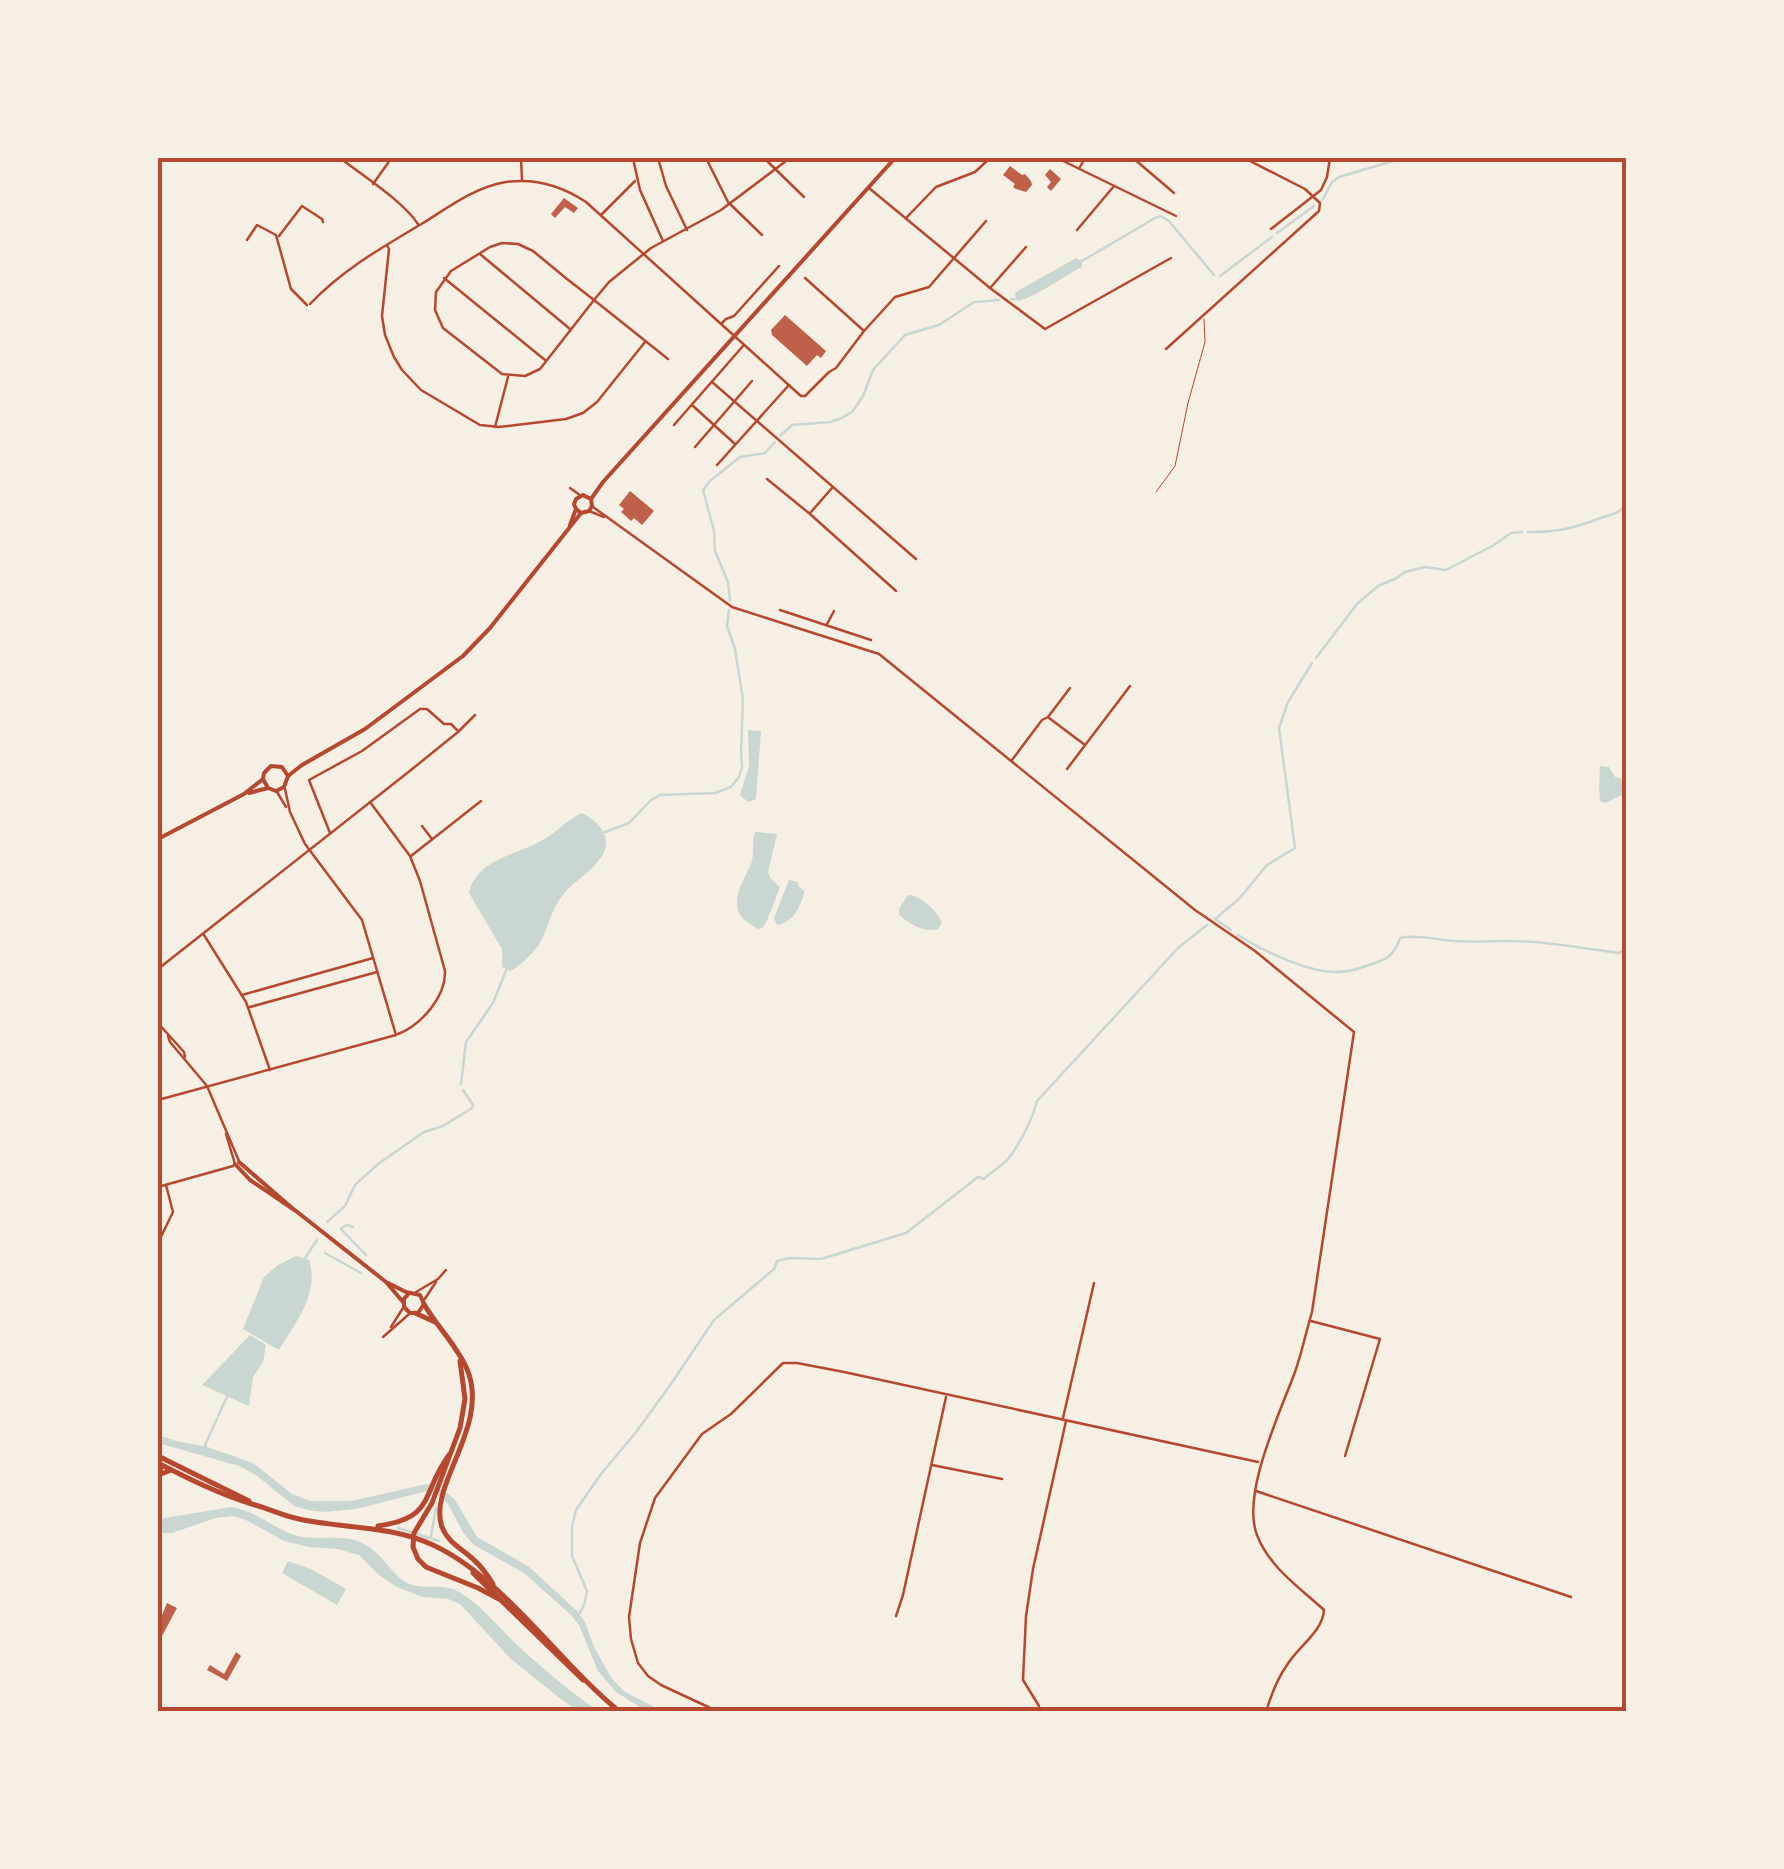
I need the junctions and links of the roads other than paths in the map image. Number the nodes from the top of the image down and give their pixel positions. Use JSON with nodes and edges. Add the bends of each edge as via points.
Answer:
{"nodes":[{"id":1,"x":340,"y":158,"type":"edge"},
{"id":2,"x":390,"y":158,"type":"edge"},
{"id":3,"x":522,"y":158,"type":"edge"},
{"id":4,"x":658,"y":158,"type":"edge"},
{"id":5,"x":706,"y":158,"type":"edge"},
{"id":6,"x":764,"y":158,"type":"edge"},
{"id":7,"x":790,"y":158,"type":"edge"},
{"id":8,"x":895,"y":158,"type":"edge"},
{"id":9,"x":990,"y":158,"type":"edge"},
{"id":10,"x":1058,"y":158,"type":"edge"},
{"id":11,"x":1085,"y":158,"type":"edge"},
{"id":12,"x":1133,"y":158,"type":"edge"},
{"id":13,"x":1244,"y":158,"type":"edge"},
{"id":14,"x":1330,"y":158,"type":"edge"},
{"id":15,"x":634,"y":163,"type":"dead end"},
{"id":16,"x":1079,"y":168,"type":"junction"},
{"id":17,"x":774,"y":170,"type":"junction"},
{"id":18,"x":638,"y":180,"type":"junction"},
{"id":19,"x":522,"y":181,"type":"junction"},
{"id":20,"x":372,"y":184,"type":"junction"},
{"id":21,"x":1114,"y":185,"type":"junction"},
{"id":22,"x":868,"y":187,"type":"junction"},
{"id":23,"x":1174,"y":194,"type":"dead end"},
{"id":24,"x":804,"y":197,"type":"dead end"},
{"id":25,"x":1314,"y":197,"type":"junction"},
{"id":26,"x":730,"y":204,"type":"junction"},
{"id":27,"x":601,"y":215,"type":"junction"},
{"id":28,"x":1176,"y":216,"type":"dead end"},
{"id":29,"x":905,"y":219,"type":"junction"},
{"id":30,"x":986,"y":221,"type":"dead end"},
{"id":31,"x":322,"y":222,"type":"dead end"},
{"id":32,"x":419,"y":226,"type":"junction"},
{"id":33,"x":1271,"y":229,"type":"dead end"},
{"id":34,"x":687,"y":230,"type":"junction"},
{"id":35,"x":1076,"y":230,"type":"dead end"},
{"id":36,"x":762,"y":235,"type":"dead end"},
{"id":37,"x":278,"y":237,"type":"junction"},
{"id":38,"x":246,"y":240,"type":"dead end"},
{"id":39,"x":663,"y":242,"type":"junction"},
{"id":40,"x":386,"y":245,"type":"junction"},
{"id":41,"x":1026,"y":248,"type":"dead end"},
{"id":42,"x":480,"y":254,"type":"junction"},
{"id":43,"x":644,"y":254,"type":"junction"},
{"id":44,"x":1171,"y":258,"type":"dead end"},
{"id":45,"x":954,"y":259,"type":"junction"},
{"id":46,"x":780,"y":266,"type":"dead end"},
{"id":47,"x":444,"y":278,"type":"junction"},
{"id":48,"x":805,"y":278,"type":"dead end"},
{"id":49,"x":990,"y":288,"type":"junction"},
{"id":50,"x":594,"y":300,"type":"junction"},
{"id":51,"x":1202,"y":316,"type":"junction"},
{"id":52,"x":721,"y":324,"type":"junction"},
{"id":53,"x":571,"y":330,"type":"junction"},
{"id":54,"x":864,"y":330,"type":"junction"},
{"id":55,"x":734,"y":336,"type":"junction"},
{"id":56,"x":646,"y":341,"type":"junction"},
{"id":57,"x":744,"y":345,"type":"junction"},
{"id":58,"x":1166,"y":349,"type":"dead end"},
{"id":59,"x":668,"y":359,"type":"dead end"},
{"id":60,"x":546,"y":361,"type":"junction"},
{"id":61,"x":509,"y":376,"type":"junction"},
{"id":62,"x":752,"y":381,"type":"dead end"},
{"id":63,"x":712,"y":382,"type":"junction"},
{"id":64,"x":789,"y":385,"type":"junction"},
{"id":65,"x":734,"y":401,"type":"junction"},
{"id":66,"x":692,"y":405,"type":"junction"},
{"id":67,"x":757,"y":420,"type":"junction"},
{"id":68,"x":674,"y":425,"type":"dead end"},
{"id":69,"x":714,"y":425,"type":"junction"},
{"id":70,"x":495,"y":428,"type":"junction"},
{"id":71,"x":736,"y":444,"type":"junction"},
{"id":72,"x":695,"y":446,"type":"dead end"},
{"id":73,"x":717,"y":465,"type":"dead end"},
{"id":74,"x":766,"y":478,"type":"dead end"},
{"id":75,"x":833,"y":487,"type":"junction"},
{"id":76,"x":1156,"y":492,"type":"dead end"},
{"id":77,"x":586,"y":501,"type":"junction"},
{"id":78,"x":579,"y":511,"type":"junction"},
{"id":79,"x":810,"y":514,"type":"junction"},
{"id":80,"x":916,"y":559,"type":"dead end"},
{"id":81,"x":896,"y":591,"type":"dead end"},
{"id":82,"x":780,"y":610,"type":"dead end"},
{"id":83,"x":834,"y":611,"type":"dead end"},
{"id":84,"x":826,"y":625,"type":"junction"},
{"id":85,"x":870,"y":640,"type":"dead end"},
{"id":86,"x":1130,"y":686,"type":"dead end"},
{"id":87,"x":1070,"y":688,"type":"dead end"},
{"id":88,"x":475,"y":715,"type":"dead end"},
{"id":89,"x":1048,"y":716,"type":"junction"},
{"id":90,"x":458,"y":732,"type":"junction"},
{"id":91,"x":1085,"y":746,"type":"junction"},
{"id":92,"x":1011,"y":762,"type":"junction"},
{"id":93,"x":302,"y":765,"type":"junction"},
{"id":94,"x":285,"y":769,"type":"junction"},
{"id":95,"x":1067,"y":769,"type":"dead end"},
{"id":96,"x":288,"y":776,"type":"junction"},
{"id":97,"x":263,"y":779,"type":"junction"},
{"id":98,"x":284,"y":787,"type":"junction"},
{"id":99,"x":268,"y":788,"type":"junction"},
{"id":100,"x":276,"y":791,"type":"junction"},
{"id":101,"x":244,"y":794,"type":"junction"},
{"id":102,"x":480,"y":801,"type":"dead end"},
{"id":103,"x":370,"y":802,"type":"junction"},
{"id":104,"x":290,"y":812,"type":"junction"},
{"id":105,"x":422,"y":826,"type":"dead end"},
{"id":106,"x":330,"y":834,"type":"junction"},
{"id":107,"x":158,"y":840,"type":"edge"},
{"id":108,"x":433,"y":840,"type":"junction"},
{"id":109,"x":310,"y":850,"type":"junction"},
{"id":110,"x":410,"y":856,"type":"junction"},
{"id":111,"x":204,"y":934,"type":"junction"},
{"id":112,"x":374,"y":958,"type":"junction"},
{"id":113,"x":158,"y":969,"type":"edge"},
{"id":114,"x":378,"y":972,"type":"junction"},
{"id":115,"x":242,"y":996,"type":"junction"},
{"id":116,"x":249,"y":1008,"type":"junction"},
{"id":117,"x":158,"y":1023,"type":"edge"},
{"id":118,"x":396,"y":1035,"type":"junction"},
{"id":119,"x":270,"y":1070,"type":"junction"},
{"id":120,"x":207,"y":1086,"type":"junction"},
{"id":121,"x":158,"y":1100,"type":"edge"},
{"id":122,"x":237,"y":1163,"type":"junction"},
{"id":123,"x":166,"y":1185,"type":"junction"},
{"id":124,"x":158,"y":1187,"type":"edge"},
{"id":125,"x":158,"y":1243,"type":"edge"},
{"id":126,"x":446,"y":1270,"type":"dead end"},
{"id":127,"x":438,"y":1279,"type":"junction"},
{"id":128,"x":386,"y":1282,"type":"junction"},
{"id":129,"x":1094,"y":1283,"type":"dead end"},
{"id":130,"x":412,"y":1293,"type":"junction"},
{"id":131,"x":424,"y":1303,"type":"junction"},
{"id":132,"x":403,"y":1304,"type":"junction"},
{"id":133,"x":414,"y":1314,"type":"junction"},
{"id":134,"x":1310,"y":1321,"type":"junction"},
{"id":135,"x":438,"y":1323,"type":"junction"},
{"id":136,"x":390,"y":1328,"type":"junction"},
{"id":137,"x":382,"y":1337,"type":"dead end"},
{"id":138,"x":460,"y":1358,"type":"junction"},
{"id":139,"x":946,"y":1395,"type":"junction"},
{"id":140,"x":1065,"y":1419,"type":"junction"},
{"id":141,"x":1345,"y":1456,"type":"dead end"},
{"id":142,"x":1261,"y":1463,"type":"junction"},
{"id":143,"x":160,"y":1464,"type":"edge"},
{"id":144,"x":930,"y":1464,"type":"junction"},
{"id":145,"x":1002,"y":1480,"type":"dead end"},
{"id":146,"x":158,"y":1482,"type":"edge"},
{"id":147,"x":441,"y":1482,"type":"junction"},
{"id":148,"x":1256,"y":1491,"type":"junction"},
{"id":149,"x":433,"y":1504,"type":"junction"},
{"id":150,"x":256,"y":1505,"type":"junction"},
{"id":151,"x":370,"y":1528,"type":"junction"},
{"id":152,"x":500,"y":1597,"type":"junction"},
{"id":153,"x":1571,"y":1597,"type":"dead end"},
{"id":154,"x":896,"y":1616,"type":"dead end"},
{"id":155,"x":1039,"y":1706,"type":"dead end"},
{"id":156,"x":620,"y":1712,"type":"edge"},
{"id":157,"x":718,"y":1712,"type":"edge"},
{"id":158,"x":1266,"y":1712,"type":"edge"}],
"edges":[{"from":1,"to":20,"type":"street"},
{"from":2,"to":20,"type":"street"},
{"from":3,"to":19,"type":"street"},
{"from":4,"to":34,"type":"street"},
{"from":5,"to":26,"type":"street"},
{"from":6,"to":17,"type":"street"},
{"from":7,"to":17,"type":"street"},
{"from":8,"to":22,"type":"main road"},
{"from":9,"to":29,"type":"street","via":[[936,187]]},
{"from":10,"to":16,"type":"street"},
{"from":11,"to":16,"type":"street"},
{"from":12,"to":23,"type":"street"},
{"from":13,"to":25,"type":"street"},
{"from":14,"to":25,"type":"street","via":[[1326,182]]},
{"from":15,"to":18,"type":"street"},
{"from":16,"to":21,"type":"street"},
{"from":17,"to":24,"type":"street"},
{"from":17,"to":26,"type":"street"},
{"from":18,"to":27,"type":"street"},
{"from":18,"to":39,"type":"street"},
{"from":19,"to":27,"type":"street","via":[[568,191]]},
{"from":19,"to":32,"type":"street","via":[[480,190]]},
{"from":20,"to":32,"type":"street"},
{"from":21,"to":28,"type":"street"},
{"from":21,"to":35,"type":"street"},
{"from":22,"to":29,"type":"street"},
{"from":22,"to":55,"type":"main road"},
{"from":25,"to":33,"type":"street"},
{"from":25,"to":51,"type":"street","via":[[1318,213]]},
{"from":26,"to":34,"type":"street"},
{"from":26,"to":36,"type":"street"},
{"from":27,"to":43,"type":"street"},
{"from":29,"to":45,"type":"street"},
{"from":30,"to":45,"type":"street"},
{"from":31,"to":37,"type":"street","via":[[302,206]]},
{"from":32,"to":40,"type":"street"},
{"from":34,"to":39,"type":"street"},
{"from":37,"to":38,"type":"street","via":[[259,225]]},
{"from":37,"to":40,"type":"street","via":[[291,289],[309,304]]},
{"from":39,"to":43,"type":"street"},
{"from":40,"to":70,"type":"street","via":[[382,316],[394,358],[434,399]]},
{"from":41,"to":49,"type":"street"},
{"from":42,"to":47,"type":"street"},
{"from":42,"to":50,"type":"street","via":[[502,243],[525,246]]},
{"from":42,"to":53,"type":"street"},
{"from":43,"to":50,"type":"street"},
{"from":43,"to":52,"type":"street"},
{"from":44,"to":49,"type":"street","via":[[1045,329]]},
{"from":45,"to":49,"type":"street"},
{"from":45,"to":54,"type":"street","via":[[929,287],[896,297]]},
{"from":46,"to":52,"type":"street"},
{"from":47,"to":60,"type":"street"},
{"from":47,"to":61,"type":"street","via":[[435,301],[443,328]]},
{"from":48,"to":54,"type":"street"},
{"from":50,"to":53,"type":"street"},
{"from":50,"to":56,"type":"street"},
{"from":51,"to":58,"type":"street"},
{"from":51,"to":76,"type":"lane","via":[[1205,342],[1175,466]]},
{"from":52,"to":55,"type":"street"},
{"from":53,"to":60,"type":"street"},
{"from":54,"to":64,"type":"street","via":[[808,394]]},
{"from":55,"to":57,"type":"street"},
{"from":55,"to":77,"type":"main road"},
{"from":56,"to":59,"type":"street"},
{"from":56,"to":70,"type":"street","via":[[584,412]]},
{"from":57,"to":63,"type":"street"},
{"from":57,"to":64,"type":"street"},
{"from":60,"to":61,"type":"street","via":[[524,376]]},
{"from":61,"to":70,"type":"street"},
{"from":62,"to":65,"type":"street"},
{"from":63,"to":65,"type":"street"},
{"from":63,"to":66,"type":"street"},
{"from":64,"to":67,"type":"street"},
{"from":65,"to":67,"type":"street"},
{"from":65,"to":69,"type":"street"},
{"from":66,"to":68,"type":"street"},
{"from":66,"to":69,"type":"street"},
{"from":67,"to":71,"type":"street"},
{"from":67,"to":75,"type":"street"},
{"from":69,"to":71,"type":"street"},
{"from":69,"to":72,"type":"street"},
{"from":71,"to":73,"type":"street"},
{"from":74,"to":79,"type":"street"},
{"from":75,"to":79,"type":"street"},
{"from":75,"to":80,"type":"street"},
{"from":77,"to":78,"type":"main road"},
{"from":77,"to":78,"type":"main road","via":[[574,504]]},
{"from":77,"to":92,"type":"street","via":[[735,608],[878,654]]},
{"from":78,"to":93,"type":"main road","via":[[470,650],[365,729]]},
{"from":79,"to":81,"type":"street"},
{"from":82,"to":84,"type":"street"},
{"from":83,"to":84,"type":"street"},
{"from":84,"to":85,"type":"street"},
{"from":86,"to":91,"type":"street"},
{"from":87,"to":89,"type":"street"},
{"from":88,"to":90,"type":"street"},
{"from":89,"to":91,"type":"street"},
{"from":89,"to":92,"type":"street"},
{"from":90,"to":103,"type":"street"},
{"from":90,"to":106,"type":"street","via":[[422,708],[310,780]]},
{"from":91,"to":95,"type":"street"},
{"from":92,"to":134,"type":"street","via":[[1354,1032]]},
{"from":93,"to":94,"type":"main road"},
{"from":93,"to":96,"type":"main road"},
{"from":94,"to":96,"type":"main road"},
{"from":94,"to":97,"type":"main road","via":[[271,766]]},
{"from":96,"to":98,"type":"main road"},
{"from":97,"to":99,"type":"main road"},
{"from":97,"to":101,"type":"main road"},
{"from":98,"to":100,"type":"main road"},
{"from":98,"to":104,"type":"street"},
{"from":99,"to":100,"type":"main road"},
{"from":99,"to":101,"type":"main road"},
{"from":100,"to":104,"type":"street"},
{"from":101,"to":107,"type":"main road"},
{"from":102,"to":108,"type":"street"},
{"from":103,"to":106,"type":"street"},
{"from":103,"to":110,"type":"street"},
{"from":104,"to":109,"type":"street"},
{"from":105,"to":108,"type":"street"},
{"from":106,"to":109,"type":"street"},
{"from":108,"to":110,"type":"street"},
{"from":109,"to":111,"type":"street"},
{"from":109,"to":112,"type":"street","via":[[360,915]]},
{"from":110,"to":118,"type":"street","via":[[446,981],[434,1003]]},
{"from":111,"to":113,"type":"street"},
{"from":111,"to":115,"type":"street"},
{"from":112,"to":114,"type":"street"},
{"from":112,"to":115,"type":"street"},
{"from":114,"to":116,"type":"street"},
{"from":114,"to":118,"type":"street"},
{"from":115,"to":116,"type":"street"},
{"from":116,"to":119,"type":"street"},
{"from":117,"to":120,"type":"street"},
{"from":118,"to":119,"type":"street"},
{"from":119,"to":120,"type":"street"},
{"from":120,"to":121,"type":"street"},
{"from":120,"to":122,"type":"street"},
{"from":122,"to":123,"type":"street"},
{"from":122,"to":128,"type":"main road"},
{"from":123,"to":124,"type":"street"},
{"from":123,"to":125,"type":"street","via":[[172,1212]]},
{"from":126,"to":127,"type":"street"},
{"from":127,"to":130,"type":"street"},
{"from":127,"to":131,"type":"street"},
{"from":128,"to":130,"type":"main road"},
{"from":128,"to":132,"type":"main road"},
{"from":129,"to":140,"type":"street"},
{"from":130,"to":131,"type":"main road"},
{"from":130,"to":132,"type":"main road"},
{"from":131,"to":133,"type":"main road"},
{"from":131,"to":135,"type":"main road"},
{"from":132,"to":133,"type":"main road"},
{"from":132,"to":136,"type":"street"},
{"from":133,"to":135,"type":"main road"},
{"from":133,"to":136,"type":"street"},
{"from":134,"to":141,"type":"street","via":[[1380,1339]]},
{"from":134,"to":142,"type":"street"},
{"from":135,"to":138,"type":"main road"},
{"from":136,"to":137,"type":"street"},
{"from":138,"to":147,"type":"main road","via":[[464,1405]]},
{"from":138,"to":147,"type":"main road","via":[[470,1384],[470,1415]]},
{"from":139,"to":140,"type":"street"},
{"from":139,"to":144,"type":"street"},
{"from":139,"to":157,"type":"street","via":[[783,1363],[702,1434],[667,1480],[640,1544],[631,1639],[648,1676]]},
{"from":140,"to":142,"type":"street"},
{"from":140,"to":155,"type":"street","via":[[1026,1616],[1023,1680]]},
{"from":142,"to":148,"type":"street"},
{"from":143,"to":146,"type":"main road"},
{"from":143,"to":150,"type":"main road"},
{"from":143,"to":150,"type":"main road"},
{"from":144,"to":145,"type":"street"},
{"from":144,"to":154,"type":"street"},
{"from":147,"to":149,"type":"main road"},
{"from":147,"to":149,"type":"main road"},
{"from":148,"to":153,"type":"street"},
{"from":148,"to":158,"type":"street","via":[[1253,1518],[1262,1546],[1324,1610],[1276,1682]]},
{"from":149,"to":151,"type":"main road","via":[[406,1520]]},
{"from":149,"to":152,"type":"main road","via":[[447,1536],[481,1566]]},
{"from":149,"to":152,"type":"main road","via":[[415,1530],[416,1556],[426,1567]]},
{"from":150,"to":151,"type":"main road","via":[[295,1519]]},
{"from":151,"to":152,"type":"main road","via":[[444,1550]]},
{"from":152,"to":156,"type":"main road"}]}
